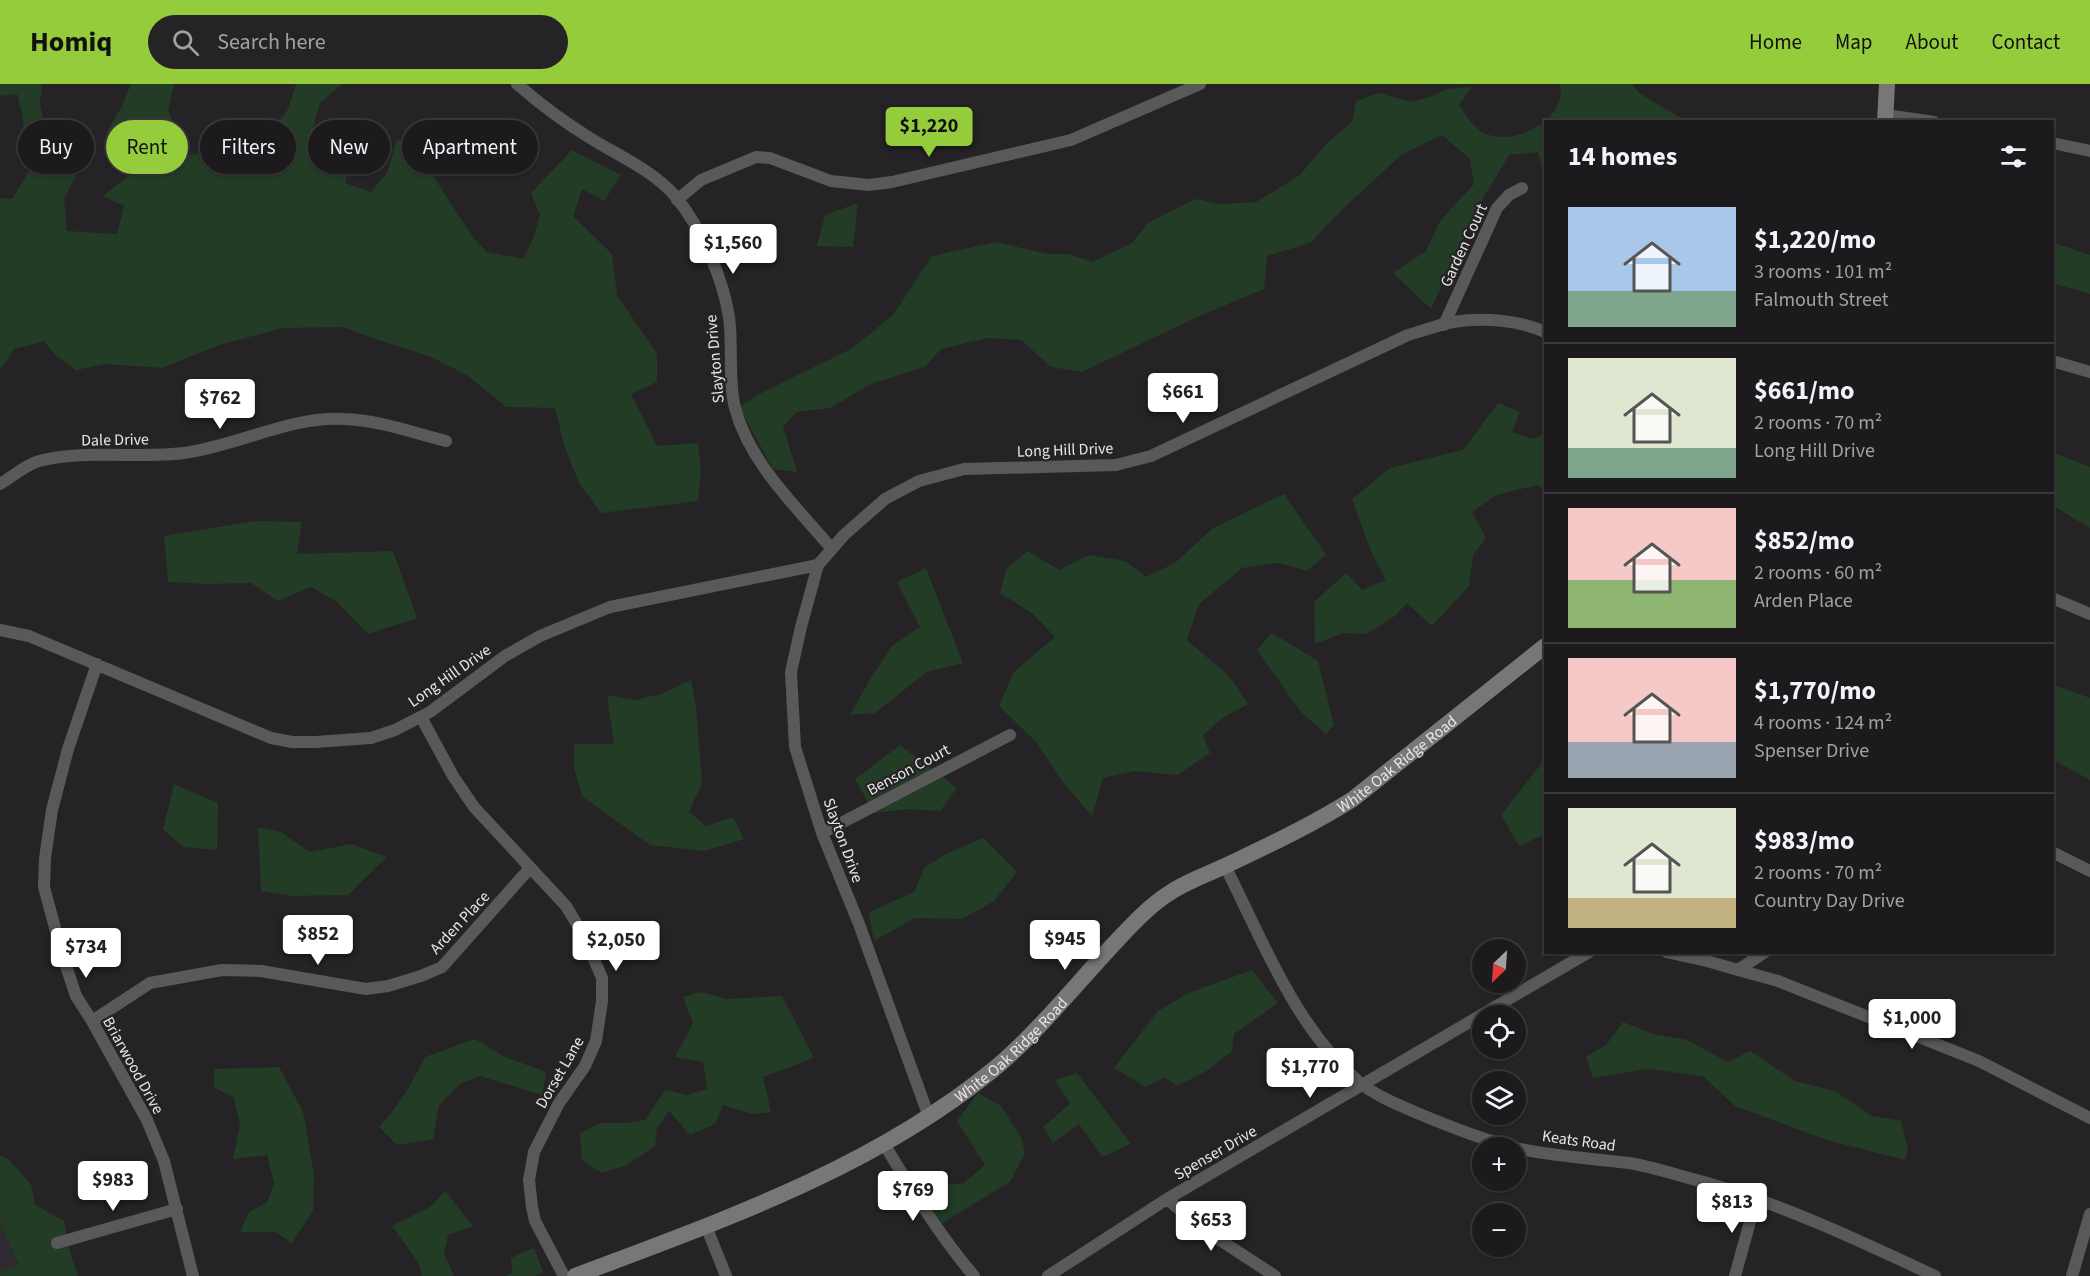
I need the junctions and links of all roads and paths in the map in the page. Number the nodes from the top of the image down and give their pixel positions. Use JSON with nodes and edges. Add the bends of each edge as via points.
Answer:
{"nodes":[{"id":1,"x":517,"y":84,"type":"edge"},
{"id":2,"x":1200,"y":84,"type":"edge"},
{"id":3,"x":1887,"y":84,"type":"edge"},
{"id":4,"x":1886,"y":118,"type":"edge"},
{"id":5,"x":1910,"y":120,"type":"edge"},
{"id":6,"x":2054,"y":143,"type":"edge"},
{"id":7,"x":2090,"y":151,"type":"edge"},
{"id":8,"x":1522,"y":188,"type":"dead end"},
{"id":9,"x":677,"y":200,"type":"junction"},
{"id":10,"x":1444,"y":325,"type":"junction"},
{"id":11,"x":1544,"y":332,"type":"edge"},
{"id":12,"x":2054,"y":362,"type":"edge"},
{"id":13,"x":2090,"y":372,"type":"edge"},
{"id":14,"x":446,"y":441,"type":"dead end"},
{"id":15,"x":0,"y":484,"type":"edge"},
{"id":16,"x":832,"y":549,"type":"junction"},
{"id":17,"x":818,"y":565,"type":"junction"},
{"id":18,"x":2054,"y":599,"type":"edge"},
{"id":19,"x":2090,"y":614,"type":"edge"},
{"id":20,"x":0,"y":630,"type":"edge"},
{"id":21,"x":1544,"y":647,"type":"edge"},
{"id":22,"x":98,"y":664,"type":"junction"},
{"id":23,"x":421,"y":717,"type":"junction"},
{"id":24,"x":1010,"y":735,"type":"dead end"},
{"id":25,"x":822,"y":833,"type":"junction"},
{"id":26,"x":2054,"y":853,"type":"edge"},
{"id":27,"x":1225,"y":866,"type":"junction"},
{"id":28,"x":530,"y":868,"type":"junction"},
{"id":29,"x":2090,"y":871,"type":"edge"},
{"id":30,"x":1586,"y":954,"type":"edge"},
{"id":31,"x":1675,"y":954,"type":"edge"},
{"id":32,"x":1761,"y":954,"type":"edge"},
{"id":33,"x":1738,"y":970,"type":"junction"},
{"id":34,"x":92,"y":1021,"type":"junction"},
{"id":35,"x":1363,"y":1085,"type":"junction"},
{"id":36,"x":929,"y":1117,"type":"junction"},
{"id":37,"x":2090,"y":1118,"type":"edge"},
{"id":38,"x":884,"y":1144,"type":"junction"},
{"id":39,"x":1167,"y":1199,"type":"junction"},
{"id":40,"x":1756,"y":1200,"type":"junction"},
{"id":41,"x":177,"y":1209,"type":"junction"},
{"id":42,"x":2090,"y":1214,"type":"edge"},
{"id":43,"x":706,"y":1226,"type":"junction"},
{"id":44,"x":57,"y":1243,"type":"dead end"},
{"id":45,"x":193,"y":1276,"type":"edge"},
{"id":46,"x":564,"y":1276,"type":"edge"},
{"id":47,"x":575,"y":1276,"type":"edge"},
{"id":48,"x":726,"y":1276,"type":"edge"},
{"id":49,"x":974,"y":1276,"type":"edge"},
{"id":50,"x":1048,"y":1276,"type":"edge"},
{"id":51,"x":1275,"y":1276,"type":"edge"},
{"id":52,"x":1736,"y":1276,"type":"edge"},
{"id":53,"x":1935,"y":1276,"type":"edge"},
{"id":54,"x":2072,"y":1276,"type":"edge"}],
"edges":[{"from":1,"to":9,"type":"street","name":"Slayton Drive","via":[[588,137],[653,176]]},
{"from":2,"to":9,"type":"street","via":[[1071,140],[892,182],[868,185],[831,181],[770,158],[756,157],[701,180]]},
{"from":3,"to":4,"type":"street"},
{"from":4,"to":5,"type":"street"},
{"from":6,"to":7,"type":"street"},
{"from":8,"to":10,"type":"street","name":"Garden Court","via":[[1497,208]]},
{"from":9,"to":16,"type":"street","name":"Slayton Drive","via":[[710,256],[722,289],[729,317],[734,406],[745,436],[769,475]]},
{"from":10,"to":11,"type":"street","name":"Long Hill Drive","via":[[1490,320]]},
{"from":10,"to":16,"type":"street","name":"Long Hill Drive","via":[[1408,335],[1151,456],[1116,465],[964,469],[919,482],[885,500]]},
{"from":12,"to":13,"type":"street"},
{"from":14,"to":15,"type":"street","name":"Dale Drive","via":[[376,423],[320,420],[185,453],[62,457],[36,462]]},
{"from":16,"to":17,"type":"street","name":"Long Hill Drive"},
{"from":17,"to":23,"type":"street","name":"Long Hill Drive","via":[[610,607],[540,636],[505,656]]},
{"from":17,"to":25,"type":"street","name":"Slayton Drive","via":[[791,672],[795,747]]},
{"from":18,"to":19,"type":"street"},
{"from":20,"to":22,"type":"street","name":"Long Hill Drive","via":[[29,636]]},
{"from":21,"to":27,"type":"street","name":"White Oak Ridge Road","via":[[1353,799]]},
{"from":22,"to":23,"type":"street","name":"Long Hill Drive","via":[[271,738],[292,742],[371,738]]},
{"from":22,"to":34,"type":"street","name":"Briarwood Drive","via":[[68,749],[52,810],[44,887],[75,996]]},
{"from":23,"to":28,"type":"street","name":"Dorset Lane","via":[[474,807]]},
{"from":24,"to":25,"type":"street","name":"Benson Court"},
{"from":25,"to":36,"type":"street","name":"Slayton Drive"},
{"from":26,"to":29,"type":"street"},
{"from":27,"to":35,"type":"street","name":"Keats Road","via":[[1291,996],[1342,1067]]},
{"from":27,"to":36,"type":"street","name":"White Oak Ridge Road","via":[[1170,892],[1131,925],[997,1067]]},
{"from":28,"to":34,"type":"street","name":"Arden Place","via":[[442,967],[421,976],[366,989],[261,971],[222,970],[150,983]]},
{"from":28,"to":46,"type":"street","name":"Dorset Lane","via":[[566,906],[602,978],[596,1041],[534,1152],[529,1180],[535,1221]]},
{"from":30,"to":35,"type":"street","name":"Spenser Drive"},
{"from":31,"to":33,"type":"street"},
{"from":32,"to":33,"type":"street"},
{"from":33,"to":37,"type":"street","via":[[1778,981],[1979,1061]]},
{"from":34,"to":41,"type":"street","name":"Briarwood Drive","via":[[147,1120],[164,1161]]},
{"from":35,"to":39,"type":"street","name":"Spenser Drive"},
{"from":35,"to":40,"type":"street","name":"Keats Road","via":[[1460,1131],[1516,1148],[1573,1159],[1631,1164]]},
{"from":36,"to":38,"type":"street","name":"White Oak Ridge Road"},
{"from":38,"to":43,"type":"street","name":"White Oak Ridge Road"},
{"from":38,"to":49,"type":"street","via":[[948,1246]]},
{"from":39,"to":50,"type":"street","name":"Spenser Drive"},
{"from":39,"to":51,"type":"street","via":[[1200,1227]]},
{"from":40,"to":52,"type":"street"},
{"from":40,"to":53,"type":"street","name":"Keats Road","via":[[1827,1225]]},
{"from":41,"to":44,"type":"street"},
{"from":41,"to":45,"type":"street","name":"Briarwood Drive"},
{"from":42,"to":54,"type":"street"},
{"from":43,"to":47,"type":"street","name":"White Oak Ridge Road"},
{"from":43,"to":48,"type":"street"}]}
